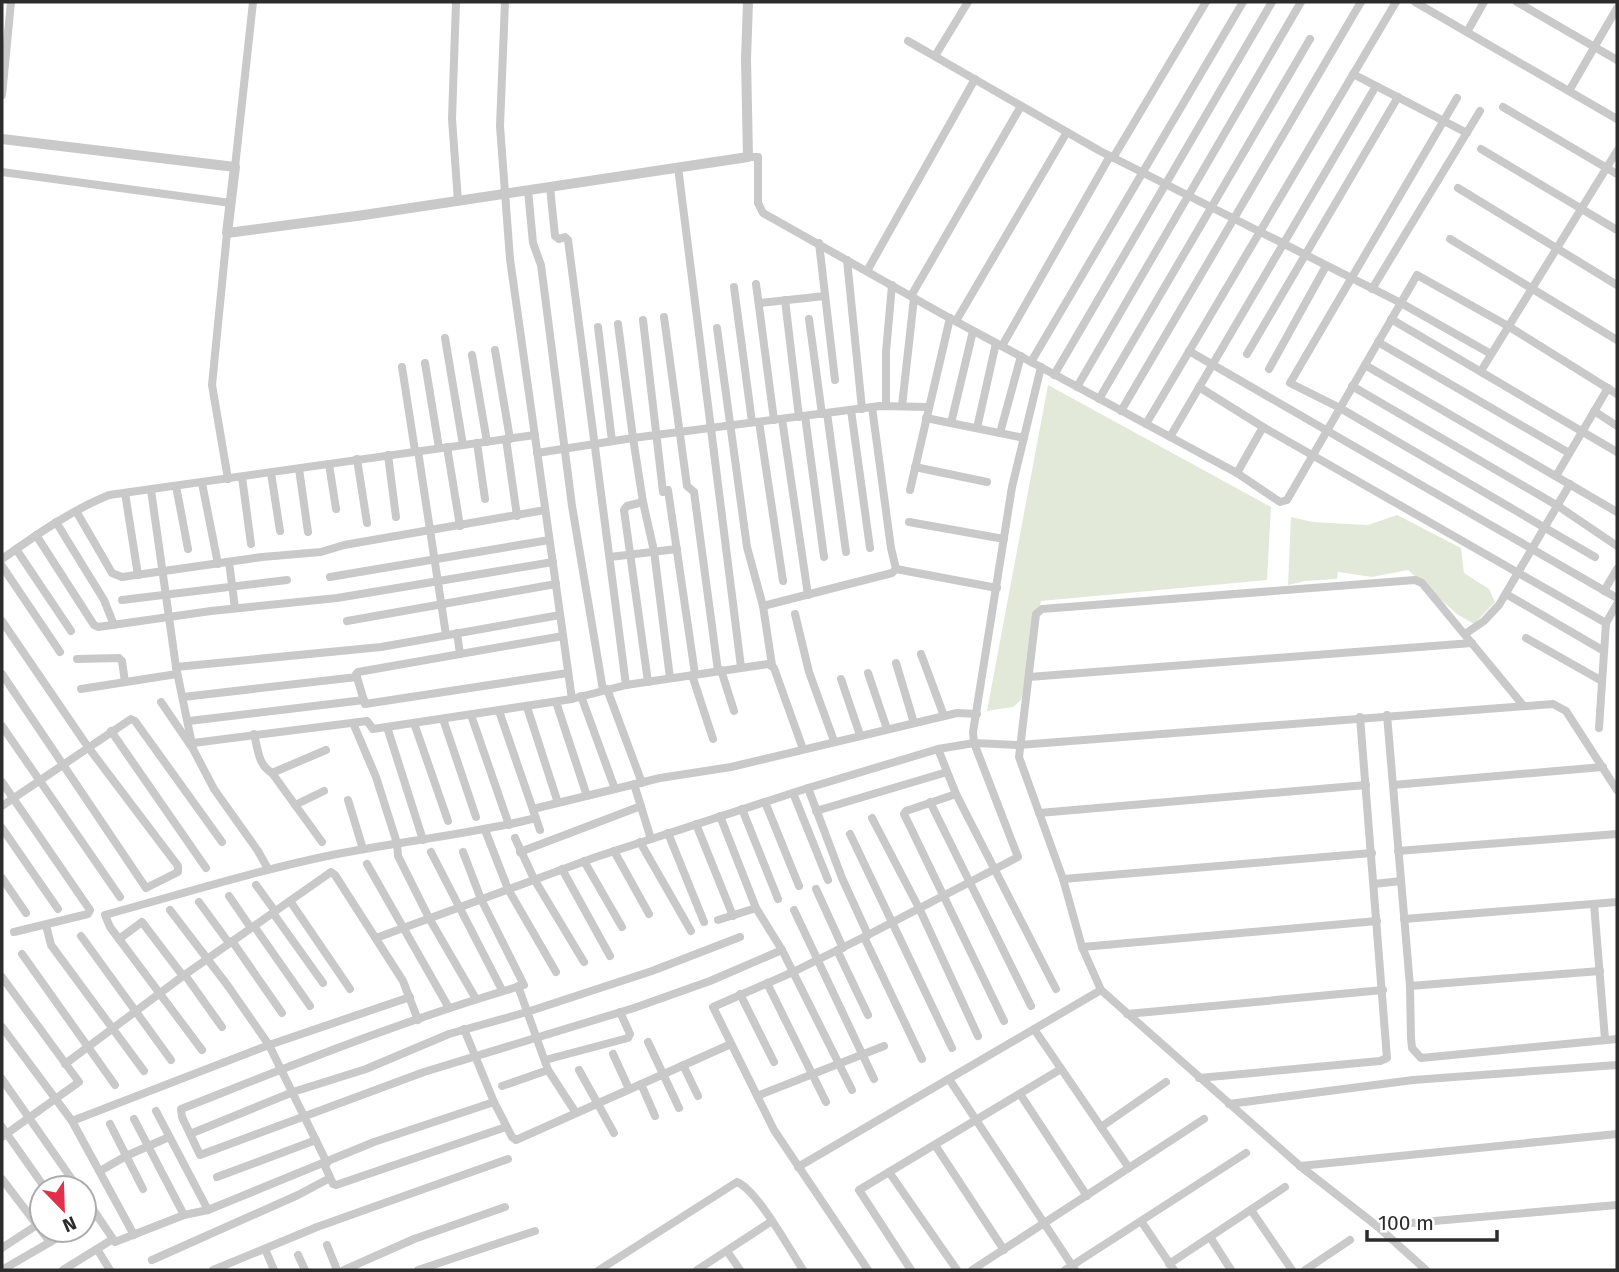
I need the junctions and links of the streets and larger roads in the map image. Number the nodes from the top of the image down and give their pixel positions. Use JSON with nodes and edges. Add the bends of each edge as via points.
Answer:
{"nodes":[{"id":1,"x":11,"y":2,"type":"edge"},
{"id":2,"x":253,"y":2,"type":"edge"},
{"id":3,"x":456,"y":2,"type":"edge"},
{"id":4,"x":505,"y":2,"type":"edge"},
{"id":5,"x":748,"y":2,"type":"edge"},
{"id":6,"x":968,"y":2,"type":"edge"},
{"id":7,"x":1206,"y":2,"type":"edge"},
{"id":8,"x":1242,"y":2,"type":"edge"},
{"id":9,"x":1272,"y":2,"type":"edge"},
{"id":10,"x":1301,"y":2,"type":"edge"},
{"id":11,"x":1361,"y":2,"type":"edge"},
{"id":12,"x":1396,"y":2,"type":"edge"},
{"id":13,"x":1415,"y":2,"type":"edge"},
{"id":14,"x":1484,"y":2,"type":"edge"},
{"id":15,"x":1517,"y":2,"type":"edge"},
{"id":16,"x":1609,"y":2,"type":"edge"},
{"id":17,"x":1617,"y":7,"type":"edge"},
{"id":18,"x":1467,"y":32,"type":"junction"},
{"id":19,"x":1310,"y":39,"type":"dead end"},
{"id":20,"x":908,"y":41,"type":"dead end"},
{"id":21,"x":1594,"y":47,"type":"junction"},
{"id":22,"x":935,"y":57,"type":"junction"},
{"id":23,"x":1617,"y":60,"type":"edge"},
{"id":24,"x":1353,"y":74,"type":"junction"},
{"id":25,"x":975,"y":79,"type":"junction"},
{"id":26,"x":1376,"y":86,"type":"junction"},
{"id":27,"x":1569,"y":91,"type":"junction"},
{"id":28,"x":2,"y":95,"type":"edge"},
{"id":29,"x":1398,"y":97,"type":"junction"},
{"id":30,"x":1457,"y":98,"type":"dead end"},
{"id":31,"x":1021,"y":106,"type":"junction"},
{"id":32,"x":1503,"y":107,"type":"dead end"},
{"id":33,"x":1480,"y":111,"type":"dead end"},
{"id":34,"x":1617,"y":119,"type":"edge"},
{"id":35,"x":1444,"y":120,"type":"junction"},
{"id":36,"x":1067,"y":132,"type":"junction"},
{"id":37,"x":1467,"y":133,"type":"junction"},
{"id":38,"x":2,"y":139,"type":"edge"},
{"id":39,"x":1481,"y":149,"type":"dead end"},
{"id":40,"x":1617,"y":151,"type":"edge"},
{"id":41,"x":748,"y":157,"type":"junction"},
{"id":42,"x":1112,"y":157,"type":"junction"},
{"id":43,"x":235,"y":167,"type":"junction"},
{"id":44,"x":678,"y":167,"type":"junction"},
{"id":45,"x":1607,"y":168,"type":"junction"},
{"id":46,"x":2,"y":172,"type":"edge"},
{"id":47,"x":1141,"y":172,"type":"junction"},
{"id":48,"x":1617,"y":174,"type":"edge"},
{"id":49,"x":1164,"y":184,"type":"junction"},
{"id":50,"x":550,"y":187,"type":"junction"},
{"id":51,"x":1458,"y":188,"type":"dead end"},
{"id":52,"x":528,"y":190,"type":"junction"},
{"id":53,"x":505,"y":194,"type":"junction"},
{"id":54,"x":1187,"y":196,"type":"junction"},
{"id":55,"x":458,"y":201,"type":"junction"},
{"id":56,"x":230,"y":203,"type":"junction"},
{"id":57,"x":1211,"y":208,"type":"junction"},
{"id":58,"x":1582,"y":208,"type":"junction"},
{"id":59,"x":1234,"y":220,"type":"junction"},
{"id":60,"x":1617,"y":230,"type":"edge"},
{"id":61,"x":227,"y":233,"type":"junction"},
{"id":62,"x":1258,"y":233,"type":"junction"},
{"id":63,"x":1450,"y":239,"type":"dead end"},
{"id":64,"x":818,"y":243,"type":"junction"},
{"id":65,"x":1282,"y":244,"type":"junction"},
{"id":66,"x":1556,"y":248,"type":"junction"},
{"id":67,"x":1305,"y":256,"type":"junction"},
{"id":68,"x":848,"y":260,"type":"junction"},
{"id":69,"x":1326,"y":266,"type":"junction"},
{"id":70,"x":867,"y":271,"type":"junction"},
{"id":71,"x":1350,"y":278,"type":"junction"},
{"id":72,"x":756,"y":284,"type":"dead end"},
{"id":73,"x":892,"y":285,"type":"junction"},
{"id":74,"x":1617,"y":285,"type":"edge"},
{"id":75,"x":734,"y":287,"type":"dead end"},
{"id":76,"x":1532,"y":288,"type":"junction"},
{"id":77,"x":1372,"y":289,"type":"junction"},
{"id":78,"x":825,"y":296,"type":"junction"},
{"id":79,"x":913,"y":297,"type":"junction"},
{"id":80,"x":785,"y":300,"type":"junction"},
{"id":81,"x":759,"y":303,"type":"junction"},
{"id":82,"x":1401,"y":303,"type":"junction"},
{"id":83,"x":664,"y":317,"type":"dead end"},
{"id":84,"x":809,"y":319,"type":"dead end"},
{"id":85,"x":1391,"y":319,"type":"junction"},
{"id":86,"x":643,"y":320,"type":"dead end"},
{"id":87,"x":953,"y":320,"type":"junction"},
{"id":88,"x":618,"y":324,"type":"dead end"},
{"id":89,"x":1508,"y":326,"type":"junction"},
{"id":90,"x":598,"y":327,"type":"dead end"},
{"id":91,"x":717,"y":328,"type":"dead end"},
{"id":92,"x":973,"y":331,"type":"junction"},
{"id":93,"x":445,"y":338,"type":"dead end"},
{"id":94,"x":1617,"y":340,"type":"edge"},
{"id":95,"x":1378,"y":342,"type":"junction"},
{"id":96,"x":999,"y":345,"type":"junction"},
{"id":97,"x":495,"y":350,"type":"dead end"},
{"id":98,"x":1189,"y":351,"type":"junction"},
{"id":99,"x":1247,"y":354,"type":"dead end"},
{"id":100,"x":1491,"y":354,"type":"junction"},
{"id":101,"x":472,"y":355,"type":"dead end"},
{"id":102,"x":1021,"y":356,"type":"junction"},
{"id":103,"x":1031,"y":362,"type":"junction"},
{"id":104,"x":425,"y":363,"type":"dead end"},
{"id":105,"x":1212,"y":365,"type":"junction"},
{"id":106,"x":1365,"y":365,"type":"junction"},
{"id":107,"x":402,"y":367,"type":"dead end"},
{"id":108,"x":1041,"y":367,"type":"junction"},
{"id":109,"x":1269,"y":369,"type":"dead end"},
{"id":110,"x":1481,"y":371,"type":"junction"},
{"id":111,"x":1055,"y":375,"type":"junction"},
{"id":112,"x":835,"y":380,"type":"dead end"},
{"id":113,"x":1352,"y":386,"type":"junction"},
{"id":114,"x":1077,"y":387,"type":"junction"},
{"id":115,"x":1199,"y":387,"type":"junction"},
{"id":116,"x":1608,"y":388,"type":"junction"},
{"id":117,"x":1617,"y":394,"type":"edge"},
{"id":118,"x":1099,"y":399,"type":"junction"},
{"id":119,"x":886,"y":406,"type":"junction"},
{"id":120,"x":902,"y":406,"type":"junction"},
{"id":121,"x":872,"y":407,"type":"junction"},
{"id":122,"x":929,"y":407,"type":"junction"},
{"id":123,"x":1340,"y":408,"type":"junction"},
{"id":124,"x":862,"y":409,"type":"junction"},
{"id":125,"x":851,"y":410,"type":"junction"},
{"id":126,"x":1121,"y":411,"type":"junction"},
{"id":127,"x":1594,"y":411,"type":"junction"},
{"id":128,"x":824,"y":413,"type":"junction"},
{"id":129,"x":802,"y":416,"type":"junction"},
{"id":130,"x":926,"y":418,"type":"junction"},
{"id":131,"x":778,"y":419,"type":"junction"},
{"id":132,"x":756,"y":422,"type":"junction"},
{"id":133,"x":951,"y":423,"type":"junction"},
{"id":134,"x":1146,"y":424,"type":"junction"},
{"id":135,"x":730,"y":425,"type":"junction"},
{"id":136,"x":1617,"y":426,"type":"edge"},
{"id":137,"x":1263,"y":427,"type":"junction"},
{"id":138,"x":710,"y":428,"type":"junction"},
{"id":139,"x":977,"y":428,"type":"junction"},
{"id":140,"x":1583,"y":430,"type":"junction"},
{"id":141,"x":679,"y":432,"type":"junction"},
{"id":142,"x":1326,"y":432,"type":"junction"},
{"id":143,"x":1000,"y":433,"type":"junction"},
{"id":144,"x":535,"y":435,"type":"junction"},
{"id":145,"x":656,"y":435,"type":"junction"},
{"id":146,"x":1170,"y":437,"type":"junction"},
{"id":147,"x":633,"y":438,"type":"junction"},
{"id":148,"x":1024,"y":438,"type":"junction"},
{"id":149,"x":508,"y":439,"type":"junction"},
{"id":150,"x":612,"y":441,"type":"junction"},
{"id":151,"x":487,"y":442,"type":"junction"},
{"id":152,"x":477,"y":443,"type":"junction"},
{"id":153,"x":596,"y":443,"type":"junction"},
{"id":154,"x":463,"y":445,"type":"junction"},
{"id":155,"x":443,"y":448,"type":"junction"},
{"id":156,"x":564,"y":449,"type":"junction"},
{"id":157,"x":417,"y":451,"type":"junction"},
{"id":158,"x":1617,"y":452,"type":"edge"},
{"id":159,"x":537,"y":453,"type":"junction"},
{"id":160,"x":1569,"y":453,"type":"junction"},
{"id":161,"x":388,"y":455,"type":"junction"},
{"id":162,"x":1313,"y":455,"type":"junction"},
{"id":163,"x":357,"y":459,"type":"junction"},
{"id":164,"x":329,"y":464,"type":"junction"},
{"id":165,"x":915,"y":467,"type":"junction"},
{"id":166,"x":299,"y":469,"type":"junction"},
{"id":167,"x":271,"y":473,"type":"junction"},
{"id":168,"x":1237,"y":474,"type":"junction"},
{"id":169,"x":1556,"y":476,"type":"junction"},
{"id":170,"x":242,"y":477,"type":"junction"},
{"id":171,"x":228,"y":479,"type":"junction"},
{"id":172,"x":987,"y":482,"type":"dead end"},
{"id":173,"x":202,"y":483,"type":"junction"},
{"id":174,"x":1570,"y":484,"type":"junction"},
{"id":175,"x":176,"y":486,"type":"junction"},
{"id":176,"x":151,"y":490,"type":"junction"},
{"id":177,"x":911,"y":490,"type":"dead end"},
{"id":178,"x":125,"y":493,"type":"junction"},
{"id":179,"x":485,"y":499,"type":"dead end"},
{"id":180,"x":643,"y":502,"type":"junction"},
{"id":181,"x":1558,"y":506,"type":"junction"},
{"id":182,"x":336,"y":509,"type":"dead end"},
{"id":183,"x":545,"y":510,"type":"junction"},
{"id":184,"x":76,"y":511,"type":"junction"},
{"id":185,"x":1617,"y":512,"type":"edge"},
{"id":186,"x":517,"y":516,"type":"junction"},
{"id":187,"x":396,"y":517,"type":"dead end"},
{"id":188,"x":56,"y":522,"type":"junction"},
{"id":189,"x":909,"y":522,"type":"dead end"},
{"id":190,"x":367,"y":523,"type":"dead end"},
{"id":191,"x":460,"y":526,"type":"junction"},
{"id":192,"x":1545,"y":527,"type":"junction"},
{"id":193,"x":280,"y":531,"type":"dead end"},
{"id":194,"x":308,"y":532,"type":"dead end"},
{"id":195,"x":430,"y":532,"type":"junction"},
{"id":196,"x":36,"y":535,"type":"junction"},
{"id":197,"x":1004,"y":538,"type":"junction"},
{"id":198,"x":549,"y":540,"type":"junction"},
{"id":199,"x":251,"y":544,"type":"dead end"},
{"id":200,"x":1617,"y":546,"type":"edge"},
{"id":201,"x":870,"y":548,"type":"dead end"},
{"id":202,"x":16,"y":549,"type":"junction"},
{"id":203,"x":188,"y":549,"type":"dead end"},
{"id":204,"x":677,"y":549,"type":"junction"},
{"id":205,"x":1532,"y":549,"type":"junction"},
{"id":206,"x":654,"y":551,"type":"junction"},
{"id":207,"x":846,"y":552,"type":"dead end"},
{"id":208,"x":631,"y":554,"type":"junction"},
{"id":209,"x":610,"y":557,"type":"junction"},
{"id":210,"x":824,"y":557,"type":"dead end"},
{"id":211,"x":1595,"y":557,"type":"dead end"},
{"id":212,"x":2,"y":559,"type":"edge"},
{"id":213,"x":435,"y":561,"type":"junction"},
{"id":214,"x":229,"y":562,"type":"junction"},
{"id":215,"x":553,"y":562,"type":"junction"},
{"id":216,"x":218,"y":564,"type":"junction"},
{"id":217,"x":2,"y":566,"type":"edge"},
{"id":218,"x":896,"y":569,"type":"junction"},
{"id":219,"x":1617,"y":569,"type":"edge"},
{"id":220,"x":164,"y":571,"type":"junction"},
{"id":221,"x":1518,"y":573,"type":"junction"},
{"id":222,"x":138,"y":575,"type":"junction"},
{"id":223,"x":330,"y":577,"type":"dead end"},
{"id":224,"x":287,"y":580,"type":"dead end"},
{"id":225,"x":783,"y":581,"type":"dead end"},
{"id":226,"x":438,"y":582,"type":"junction"},
{"id":227,"x":556,"y":584,"type":"junction"},
{"id":228,"x":232,"y":587,"type":"junction"},
{"id":229,"x":997,"y":588,"type":"junction"},
{"id":230,"x":1604,"y":591,"type":"junction"},
{"id":231,"x":167,"y":594,"type":"junction"},
{"id":232,"x":1506,"y":594,"type":"junction"},
{"id":233,"x":808,"y":595,"type":"junction"},
{"id":234,"x":1617,"y":598,"type":"edge"},
{"id":235,"x":122,"y":600,"type":"dead end"},
{"id":236,"x":441,"y":604,"type":"junction"},
{"id":237,"x":1617,"y":604,"type":"edge"},
{"id":238,"x":764,"y":606,"type":"junction"},
{"id":239,"x":235,"y":608,"type":"junction"},
{"id":240,"x":795,"y":614,"type":"dead end"},
{"id":241,"x":560,"y":615,"type":"junction"},
{"id":242,"x":170,"y":617,"type":"junction"},
{"id":243,"x":2,"y":621,"type":"edge"},
{"id":244,"x":347,"y":621,"type":"dead end"},
{"id":245,"x":1606,"y":623,"type":"junction"},
{"id":246,"x":114,"y":625,"type":"junction"},
{"id":247,"x":71,"y":631,"type":"dead end"},
{"id":248,"x":457,"y":633,"type":"junction"},
{"id":249,"x":446,"y":635,"type":"junction"},
{"id":250,"x":1465,"y":635,"type":"junction"},
{"id":251,"x":563,"y":636,"type":"junction"},
{"id":252,"x":1526,"y":638,"type":"dead end"},
{"id":253,"x":1472,"y":643,"type":"junction"},
{"id":254,"x":1604,"y":651,"type":"junction"},
{"id":255,"x":60,"y":652,"type":"dead end"},
{"id":256,"x":460,"y":654,"type":"junction"},
{"id":257,"x":921,"y":654,"type":"dead end"},
{"id":258,"x":77,"y":659,"type":"dead end"},
{"id":259,"x":896,"y":663,"type":"dead end"},
{"id":260,"x":772,"y":666,"type":"junction"},
{"id":261,"x":741,"y":667,"type":"junction"},
{"id":262,"x":719,"y":670,"type":"junction"},
{"id":263,"x":176,"y":671,"type":"junction"},
{"id":264,"x":568,"y":673,"type":"junction"},
{"id":265,"x":868,"y":673,"type":"dead end"},
{"id":266,"x":2,"y":674,"type":"edge"},
{"id":267,"x":693,"y":675,"type":"junction"},
{"id":268,"x":357,"y":677,"type":"junction"},
{"id":269,"x":1029,"y":677,"type":"junction"},
{"id":270,"x":670,"y":678,"type":"junction"},
{"id":271,"x":841,"y":679,"type":"dead end"},
{"id":272,"x":1602,"y":681,"type":"junction"},
{"id":273,"x":125,"y":682,"type":"junction"},
{"id":274,"x":648,"y":682,"type":"junction"},
{"id":275,"x":625,"y":685,"type":"junction"},
{"id":276,"x":81,"y":689,"type":"dead end"},
{"id":277,"x":605,"y":690,"type":"junction"},
{"id":278,"x":183,"y":697,"type":"junction"},
{"id":279,"x":576,"y":698,"type":"junction"},
{"id":280,"x":364,"y":700,"type":"junction"},
{"id":281,"x":161,"y":702,"type":"dead end"},
{"id":282,"x":556,"y":702,"type":"junction"},
{"id":283,"x":1522,"y":704,"type":"junction"},
{"id":284,"x":527,"y":706,"type":"junction"},
{"id":285,"x":499,"y":711,"type":"junction"},
{"id":286,"x":734,"y":711,"type":"dead end"},
{"id":287,"x":977,"y":714,"type":"junction"},
{"id":288,"x":471,"y":715,"type":"junction"},
{"id":289,"x":1387,"y":715,"type":"junction"},
{"id":290,"x":944,"y":716,"type":"junction"},
{"id":291,"x":1360,"y":718,"type":"junction"},
{"id":292,"x":443,"y":719,"type":"junction"},
{"id":293,"x":188,"y":721,"type":"junction"},
{"id":294,"x":353,"y":723,"type":"junction"},
{"id":295,"x":414,"y":723,"type":"junction"},
{"id":296,"x":914,"y":723,"type":"junction"},
{"id":297,"x":2,"y":726,"type":"edge"},
{"id":298,"x":387,"y":727,"type":"junction"},
{"id":299,"x":1599,"y":728,"type":"dead end"},
{"id":300,"x":887,"y":729,"type":"junction"},
{"id":301,"x":111,"y":731,"type":"junction"},
{"id":302,"x":254,"y":734,"type":"junction"},
{"id":303,"x":860,"y":735,"type":"junction"},
{"id":304,"x":713,"y":739,"type":"dead end"},
{"id":305,"x":834,"y":741,"type":"junction"},
{"id":306,"x":974,"y":743,"type":"junction"},
{"id":307,"x":1019,"y":745,"type":"junction"},
{"id":308,"x":193,"y":746,"type":"junction"},
{"id":309,"x":88,"y":747,"type":"junction"},
{"id":310,"x":803,"y":749,"type":"junction"},
{"id":311,"x":938,"y":749,"type":"junction"},
{"id":312,"x":326,"y":750,"type":"dead end"},
{"id":313,"x":64,"y":764,"type":"junction"},
{"id":314,"x":1603,"y":767,"type":"junction"},
{"id":315,"x":947,"y":772,"type":"junction"},
{"id":316,"x":272,"y":774,"type":"junction"},
{"id":317,"x":40,"y":780,"type":"junction"},
{"id":318,"x":2,"y":782,"type":"edge"},
{"id":319,"x":638,"y":784,"type":"junction"},
{"id":320,"x":1366,"y":785,"type":"junction"},
{"id":321,"x":1393,"y":785,"type":"junction"},
{"id":322,"x":808,"y":788,"type":"junction"},
{"id":323,"x":615,"y":789,"type":"junction"},
{"id":324,"x":1617,"y":790,"type":"edge"},
{"id":325,"x":324,"y":791,"type":"dead end"},
{"id":326,"x":793,"y":793,"type":"junction"},
{"id":327,"x":957,"y":794,"type":"junction"},
{"id":328,"x":587,"y":796,"type":"junction"},
{"id":329,"x":13,"y":798,"type":"junction"},
{"id":330,"x":348,"y":800,"type":"dead end"},
{"id":331,"x":765,"y":802,"type":"junction"},
{"id":332,"x":930,"y":802,"type":"junction"},
{"id":333,"x":558,"y":803,"type":"junction"},
{"id":334,"x":295,"y":804,"type":"junction"},
{"id":335,"x":2,"y":806,"type":"edge"},
{"id":336,"x":641,"y":807,"type":"junction"},
{"id":337,"x":742,"y":809,"type":"junction"},
{"id":338,"x":816,"y":811,"type":"junction"},
{"id":339,"x":534,"y":813,"type":"junction"},
{"id":340,"x":1039,"y":813,"type":"junction"},
{"id":341,"x":720,"y":816,"type":"junction"},
{"id":342,"x":476,"y":817,"type":"dead end"},
{"id":343,"x":872,"y":818,"type":"dead end"},
{"id":344,"x":448,"y":821,"type":"dead end"},
{"id":345,"x":696,"y":824,"type":"junction"},
{"id":346,"x":509,"y":825,"type":"junction"},
{"id":347,"x":2,"y":828,"type":"edge"},
{"id":348,"x":485,"y":830,"type":"junction"},
{"id":349,"x":540,"y":830,"type":"dead end"},
{"id":350,"x":668,"y":833,"type":"junction"},
{"id":351,"x":850,"y":834,"type":"dead end"},
{"id":352,"x":1617,"y":834,"type":"edge"},
{"id":353,"x":515,"y":838,"type":"dead end"},
{"id":354,"x":651,"y":839,"type":"junction"},
{"id":355,"x":423,"y":840,"type":"junction"},
{"id":356,"x":222,"y":842,"type":"dead end"},
{"id":357,"x":322,"y":842,"type":"dead end"},
{"id":358,"x":640,"y":842,"type":"junction"},
{"id":359,"x":397,"y":843,"type":"junction"},
{"id":360,"x":363,"y":849,"type":"junction"},
{"id":361,"x":614,"y":851,"type":"junction"},
{"id":362,"x":1398,"y":851,"type":"junction"},
{"id":363,"x":431,"y":852,"type":"dead end"},
{"id":364,"x":463,"y":852,"type":"dead end"},
{"id":365,"x":520,"y":852,"type":"junction"},
{"id":366,"x":1372,"y":853,"type":"junction"},
{"id":367,"x":584,"y":861,"type":"junction"},
{"id":368,"x":367,"y":864,"type":"dead end"},
{"id":369,"x":206,"y":868,"type":"dead end"},
{"id":370,"x":995,"y":868,"type":"junction"},
{"id":371,"x":268,"y":869,"type":"junction"},
{"id":372,"x":562,"y":869,"type":"junction"},
{"id":373,"x":2,"y":878,"type":"edge"},
{"id":374,"x":534,"y":879,"type":"junction"},
{"id":375,"x":1063,"y":879,"type":"junction"},
{"id":376,"x":828,"y":880,"type":"dead end"},
{"id":377,"x":1401,"y":881,"type":"junction"},
{"id":378,"x":970,"y":882,"type":"junction"},
{"id":379,"x":1374,"y":884,"type":"junction"},
{"id":380,"x":257,"y":885,"type":"dead end"},
{"id":381,"x":799,"y":886,"type":"dead end"},
{"id":382,"x":508,"y":889,"type":"junction"},
{"id":383,"x":816,"y":889,"type":"dead end"},
{"id":384,"x":229,"y":896,"type":"dead end"},
{"id":385,"x":944,"y":896,"type":"junction"},
{"id":386,"x":120,"y":897,"type":"dead end"},
{"id":387,"x":481,"y":899,"type":"junction"},
{"id":388,"x":778,"y":899,"type":"dead end"},
{"id":389,"x":290,"y":901,"type":"junction"},
{"id":390,"x":199,"y":902,"type":"dead end"},
{"id":391,"x":1617,"y":902,"type":"edge"},
{"id":392,"x":1594,"y":904,"type":"junction"},
{"id":393,"x":458,"y":908,"type":"junction"},
{"id":394,"x":756,"y":908,"type":"junction"},
{"id":395,"x":58,"y":909,"type":"dead end"},
{"id":396,"x":794,"y":910,"type":"dead end"},
{"id":397,"x":920,"y":910,"type":"junction"},
{"id":398,"x":170,"y":911,"type":"dead end"},
{"id":399,"x":274,"y":912,"type":"junction"},
{"id":400,"x":26,"y":913,"type":"dead end"},
{"id":401,"x":649,"y":914,"type":"dead end"},
{"id":402,"x":733,"y":916,"type":"junction"},
{"id":403,"x":429,"y":918,"type":"junction"},
{"id":404,"x":1404,"y":919,"type":"junction"},
{"id":405,"x":718,"y":920,"type":"dead end"},
{"id":406,"x":1377,"y":921,"type":"junction"},
{"id":407,"x":704,"y":922,"type":"dead end"},
{"id":408,"x":892,"y":924,"type":"junction"},
{"id":409,"x":46,"y":925,"type":"junction"},
{"id":410,"x":253,"y":927,"type":"junction"},
{"id":411,"x":622,"y":927,"type":"dead end"},
{"id":412,"x":403,"y":928,"type":"junction"},
{"id":413,"x":691,"y":931,"type":"dead end"},
{"id":414,"x":14,"y":932,"type":"dead end"},
{"id":415,"x":81,"y":936,"type":"dead end"},
{"id":416,"x":866,"y":936,"type":"junction"},
{"id":417,"x":740,"y":937,"type":"dead end"},
{"id":418,"x":376,"y":938,"type":"junction"},
{"id":419,"x":119,"y":939,"type":"junction"},
{"id":420,"x":231,"y":942,"type":"junction"},
{"id":421,"x":1082,"y":947,"type":"junction"},
{"id":422,"x":840,"y":949,"type":"junction"},
{"id":423,"x":782,"y":950,"type":"junction"},
{"id":424,"x":22,"y":954,"type":"dead end"},
{"id":425,"x":610,"y":956,"type":"dead end"},
{"id":426,"x":207,"y":959,"type":"junction"},
{"id":427,"x":817,"y":961,"type":"junction"},
{"id":428,"x":584,"y":962,"type":"dead end"},
{"id":429,"x":1600,"y":971,"type":"junction"},
{"id":430,"x":556,"y":972,"type":"dead end"},
{"id":431,"x":793,"y":972,"type":"junction"},
{"id":432,"x":184,"y":975,"type":"junction"},
{"id":433,"x":2,"y":977,"type":"edge"},
{"id":434,"x":323,"y":983,"type":"dead end"},
{"id":435,"x":767,"y":983,"type":"junction"},
{"id":436,"x":518,"y":986,"type":"junction"},
{"id":437,"x":1410,"y":986,"type":"junction"},
{"id":438,"x":350,"y":989,"type":"dead end"},
{"id":439,"x":1056,"y":989,"type":"dead end"},
{"id":440,"x":502,"y":990,"type":"junction"},
{"id":441,"x":1101,"y":990,"type":"junction"},
{"id":442,"x":1383,"y":990,"type":"junction"},
{"id":443,"x":161,"y":992,"type":"junction"},
{"id":444,"x":740,"y":994,"type":"junction"},
{"id":445,"x":410,"y":997,"type":"junction"},
{"id":446,"x":476,"y":999,"type":"junction"},
{"id":447,"x":310,"y":1006,"type":"dead end"},
{"id":448,"x":1031,"y":1006,"type":"dead end"},
{"id":449,"x":449,"y":1008,"type":"junction"},
{"id":450,"x":136,"y":1011,"type":"junction"},
{"id":451,"x":527,"y":1012,"type":"junction"},
{"id":452,"x":620,"y":1012,"type":"junction"},
{"id":453,"x":282,"y":1013,"type":"dead end"},
{"id":454,"x":1127,"y":1014,"type":"junction"},
{"id":455,"x":868,"y":1015,"type":"dead end"},
{"id":456,"x":418,"y":1020,"type":"junction"},
{"id":457,"x":1004,"y":1021,"type":"dead end"},
{"id":458,"x":2,"y":1027,"type":"edge"},
{"id":459,"x":222,"y":1027,"type":"dead end"},
{"id":460,"x":113,"y":1029,"type":"junction"},
{"id":461,"x":464,"y":1029,"type":"junction"},
{"id":462,"x":1034,"y":1029,"type":"junction"},
{"id":463,"x":978,"y":1036,"type":"dead end"},
{"id":464,"x":536,"y":1038,"type":"junction"},
{"id":465,"x":1605,"y":1039,"type":"junction"},
{"id":466,"x":1617,"y":1039,"type":"edge"},
{"id":467,"x":648,"y":1042,"type":"dead end"},
{"id":468,"x":731,"y":1044,"type":"junction"},
{"id":469,"x":269,"y":1045,"type":"junction"},
{"id":470,"x":884,"y":1046,"type":"dead end"},
{"id":471,"x":88,"y":1047,"type":"junction"},
{"id":472,"x":952,"y":1048,"type":"dead end"},
{"id":473,"x":202,"y":1049,"type":"dead end"},
{"id":474,"x":614,"y":1054,"type":"dead end"},
{"id":475,"x":862,"y":1055,"type":"junction"},
{"id":476,"x":474,"y":1057,"type":"junction"},
{"id":477,"x":922,"y":1059,"type":"dead end"},
{"id":478,"x":172,"y":1060,"type":"dead end"},
{"id":479,"x":545,"y":1060,"type":"junction"},
{"id":480,"x":774,"y":1062,"type":"dead end"},
{"id":481,"x":65,"y":1064,"type":"junction"},
{"id":482,"x":839,"y":1064,"type":"junction"},
{"id":483,"x":683,"y":1065,"type":"junction"},
{"id":484,"x":1617,"y":1065,"type":"edge"},
{"id":485,"x":281,"y":1069,"type":"junction"},
{"id":486,"x":1061,"y":1069,"type":"junction"},
{"id":487,"x":548,"y":1070,"type":"junction"},
{"id":488,"x":579,"y":1070,"type":"dead end"},
{"id":489,"x":144,"y":1071,"type":"dead end"},
{"id":490,"x":812,"y":1074,"type":"junction"},
{"id":491,"x":661,"y":1075,"type":"junction"},
{"id":492,"x":1199,"y":1078,"type":"junction"},
{"id":493,"x":2,"y":1079,"type":"edge"},
{"id":494,"x":874,"y":1079,"type":"dead end"},
{"id":495,"x":949,"y":1079,"type":"junction"},
{"id":496,"x":1166,"y":1082,"type":"dead end"},
{"id":497,"x":641,"y":1084,"type":"junction"},
{"id":498,"x":115,"y":1085,"type":"dead end"},
{"id":499,"x":502,"y":1086,"type":"dead end"},
{"id":500,"x":629,"y":1089,"type":"junction"},
{"id":501,"x":852,"y":1090,"type":"dead end"},
{"id":502,"x":292,"y":1092,"type":"junction"},
{"id":503,"x":1020,"y":1094,"type":"junction"},
{"id":504,"x":698,"y":1096,"type":"dead end"},
{"id":505,"x":757,"y":1096,"type":"junction"},
{"id":506,"x":54,"y":1099,"type":"junction"},
{"id":507,"x":494,"y":1102,"type":"junction"},
{"id":508,"x":826,"y":1102,"type":"dead end"},
{"id":509,"x":598,"y":1104,"type":"junction"},
{"id":510,"x":1229,"y":1104,"type":"junction"},
{"id":511,"x":679,"y":1108,"type":"dead end"},
{"id":512,"x":156,"y":1111,"type":"dead end"},
{"id":513,"x":576,"y":1114,"type":"junction"},
{"id":514,"x":304,"y":1116,"type":"junction"},
{"id":515,"x":656,"y":1116,"type":"dead end"},
{"id":516,"x":30,"y":1117,"type":"junction"},
{"id":517,"x":134,"y":1119,"type":"dead end"},
{"id":518,"x":1204,"y":1119,"type":"dead end"},
{"id":519,"x":976,"y":1120,"type":"junction"},
{"id":520,"x":72,"y":1121,"type":"junction"},
{"id":521,"x":110,"y":1124,"type":"dead end"},
{"id":522,"x":506,"y":1127,"type":"junction"},
{"id":523,"x":1101,"y":1127,"type":"junction"},
{"id":524,"x":3,"y":1133,"type":"edge"},
{"id":525,"x":614,"y":1133,"type":"dead end"},
{"id":526,"x":190,"y":1134,"type":"junction"},
{"id":527,"x":1617,"y":1134,"type":"edge"},
{"id":528,"x":169,"y":1137,"type":"junction"},
{"id":529,"x":316,"y":1140,"type":"junction"},
{"id":530,"x":934,"y":1145,"type":"junction"},
{"id":531,"x":148,"y":1146,"type":"junction"},
{"id":532,"x":1246,"y":1153,"type":"dead end"},
{"id":533,"x":126,"y":1156,"type":"junction"},
{"id":534,"x":508,"y":1159,"type":"dead end"},
{"id":535,"x":325,"y":1163,"type":"junction"},
{"id":536,"x":1300,"y":1166,"type":"junction"},
{"id":537,"x":798,"y":1167,"type":"junction"},
{"id":538,"x":1129,"y":1168,"type":"junction"},
{"id":539,"x":100,"y":1171,"type":"junction"},
{"id":540,"x":889,"y":1172,"type":"junction"},
{"id":541,"x":34,"y":1174,"type":"edge"},
{"id":542,"x":69,"y":1174,"type":"edge"},
{"id":543,"x":217,"y":1177,"type":"dead end"},
{"id":544,"x":330,"y":1178,"type":"junction"},
{"id":545,"x":2,"y":1179,"type":"edge"},
{"id":546,"x":1285,"y":1187,"type":"dead end"},
{"id":547,"x":143,"y":1189,"type":"dead end"},
{"id":548,"x":1087,"y":1196,"type":"junction"},
{"id":549,"x":1617,"y":1205,"type":"edge"},
{"id":550,"x":505,"y":1207,"type":"dead end"},
{"id":551,"x":208,"y":1210,"type":"junction"},
{"id":552,"x":1251,"y":1210,"type":"junction"},
{"id":553,"x":28,"y":1213,"type":"edge"},
{"id":554,"x":184,"y":1215,"type":"junction"},
{"id":555,"x":98,"y":1216,"type":"edge"},
{"id":556,"x":772,"y":1221,"type":"junction"},
{"id":557,"x":1141,"y":1222,"type":"junction"},
{"id":558,"x":1044,"y":1223,"type":"junction"},
{"id":559,"x":1377,"y":1226,"type":"junction"},
{"id":560,"x":28,"y":1231,"type":"edge"},
{"id":561,"x":535,"y":1231,"type":"dead end"},
{"id":562,"x":134,"y":1235,"type":"junction"},
{"id":563,"x":1210,"y":1237,"type":"junction"},
{"id":564,"x":113,"y":1239,"type":"junction"},
{"id":565,"x":1350,"y":1240,"type":"dead end"},
{"id":566,"x":47,"y":1244,"type":"edge"},
{"id":567,"x":327,"y":1245,"type":"dead end"},
{"id":568,"x":2,"y":1248,"type":"edge"},
{"id":569,"x":97,"y":1249,"type":"junction"},
{"id":570,"x":265,"y":1249,"type":"junction"},
{"id":571,"x":1004,"y":1250,"type":"junction"},
{"id":572,"x":727,"y":1251,"type":"junction"},
{"id":573,"x":298,"y":1255,"type":"dead end"},
{"id":574,"x":152,"y":1260,"type":"dead end"},
{"id":575,"x":78,"y":1261,"type":"junction"},
{"id":576,"x":365,"y":1261,"type":"junction"},
{"id":577,"x":440,"y":1267,"type":"edge"},
{"id":578,"x":1171,"y":1267,"type":"edge"},
{"id":579,"x":1071,"y":1269,"type":"edge"},
{"id":580,"x":2,"y":1270,"type":"edge"},
{"id":581,"x":63,"y":1270,"type":"edge"},
{"id":582,"x":83,"y":1270,"type":"edge"},
{"id":583,"x":110,"y":1270,"type":"edge"},
{"id":584,"x":213,"y":1270,"type":"edge"},
{"id":585,"x":274,"y":1270,"type":"edge"},
{"id":586,"x":305,"y":1270,"type":"edge"},
{"id":587,"x":337,"y":1270,"type":"edge"},
{"id":588,"x":344,"y":1270,"type":"edge"},
{"id":589,"x":369,"y":1270,"type":"edge"},
{"id":590,"x":418,"y":1270,"type":"edge"},
{"id":591,"x":599,"y":1270,"type":"edge"},
{"id":592,"x":697,"y":1270,"type":"edge"},
{"id":593,"x":740,"y":1270,"type":"edge"},
{"id":594,"x":803,"y":1270,"type":"edge"},
{"id":595,"x":867,"y":1270,"type":"edge"},
{"id":596,"x":911,"y":1270,"type":"edge"},
{"id":597,"x":957,"y":1270,"type":"edge"},
{"id":598,"x":972,"y":1270,"type":"edge"},
{"id":599,"x":1231,"y":1270,"type":"edge"},
{"id":600,"x":1292,"y":1270,"type":"edge"},
{"id":601,"x":1305,"y":1270,"type":"edge"},
{"id":602,"x":1426,"y":1270,"type":"edge"}],
"edges":[{"from":1,"to":28,"type":"street"},
{"from":2,"to":43,"type":"street"},
{"from":3,"to":55,"type":"street","via":[[452,119]]},
{"from":4,"to":53,"type":"street","via":[[500,126]]},
{"from":5,"to":41,"type":"street"},
{"from":6,"to":22,"type":"street"},
{"from":7,"to":42,"type":"street"},
{"from":8,"to":47,"type":"street"},
{"from":9,"to":49,"type":"street"},
{"from":10,"to":54,"type":"street"},
{"from":11,"to":59,"type":"street"},
{"from":12,"to":24,"type":"street"},
{"from":13,"to":18,"type":"street"},
{"from":14,"to":18,"type":"street"},
{"from":15,"to":21,"type":"street"},
{"from":16,"to":17,"type":"street"},
{"from":17,"to":21,"type":"street"},
{"from":18,"to":27,"type":"street"},
{"from":19,"to":57,"type":"street"},
{"from":20,"to":22,"type":"street"},
{"from":21,"to":23,"type":"street"},
{"from":21,"to":27,"type":"street"},
{"from":22,"to":25,"type":"street"},
{"from":24,"to":26,"type":"street"},
{"from":24,"to":62,"type":"street"},
{"from":25,"to":31,"type":"street"},
{"from":25,"to":70,"type":"street"},
{"from":26,"to":29,"type":"street"},
{"from":26,"to":65,"type":"street"},
{"from":27,"to":34,"type":"street"},
{"from":29,"to":35,"type":"street"},
{"from":29,"to":67,"type":"street"},
{"from":30,"to":35,"type":"street"},
{"from":31,"to":36,"type":"street"},
{"from":31,"to":79,"type":"street"},
{"from":32,"to":45,"type":"street"},
{"from":33,"to":37,"type":"street"},
{"from":35,"to":37,"type":"street"},
{"from":35,"to":71,"type":"street"},
{"from":36,"to":42,"type":"street"},
{"from":36,"to":87,"type":"street"},
{"from":37,"to":77,"type":"street"},
{"from":38,"to":43,"type":"street"},
{"from":39,"to":58,"type":"street"},
{"from":40,"to":45,"type":"street"},
{"from":41,"to":44,"type":"street"},
{"from":41,"to":64,"type":"street","via":[[758,158],[761,210]]},
{"from":42,"to":47,"type":"street"},
{"from":42,"to":96,"type":"street"},
{"from":43,"to":56,"type":"street"},
{"from":44,"to":50,"type":"street"},
{"from":44,"to":138,"type":"street"},
{"from":45,"to":48,"type":"street"},
{"from":45,"to":58,"type":"street"},
{"from":46,"to":56,"type":"street"},
{"from":47,"to":49,"type":"street"},
{"from":47,"to":103,"type":"street"},
{"from":49,"to":54,"type":"street"},
{"from":49,"to":111,"type":"street"},
{"from":50,"to":52,"type":"street"},
{"from":50,"to":153,"type":"street","via":[[555,236],[568,240]]},
{"from":51,"to":66,"type":"street"},
{"from":52,"to":53,"type":"street"},
{"from":52,"to":156,"type":"street"},
{"from":53,"to":55,"type":"street"},
{"from":53,"to":144,"type":"street"},
{"from":54,"to":57,"type":"street"},
{"from":54,"to":114,"type":"street"},
{"from":55,"to":61,"type":"street"},
{"from":56,"to":61,"type":"street"},
{"from":57,"to":59,"type":"street"},
{"from":57,"to":118,"type":"street"},
{"from":58,"to":60,"type":"street"},
{"from":58,"to":66,"type":"street"},
{"from":59,"to":62,"type":"street"},
{"from":59,"to":126,"type":"street"},
{"from":61,"to":171,"type":"street","via":[[212,384]]},
{"from":62,"to":65,"type":"street"},
{"from":62,"to":98,"type":"street"},
{"from":63,"to":76,"type":"street"},
{"from":64,"to":68,"type":"street"},
{"from":64,"to":78,"type":"street"},
{"from":65,"to":67,"type":"street"},
{"from":65,"to":105,"type":"street"},
{"from":66,"to":74,"type":"street"},
{"from":66,"to":76,"type":"street"},
{"from":67,"to":69,"type":"street"},
{"from":67,"to":99,"type":"street"},
{"from":68,"to":70,"type":"street"},
{"from":68,"to":124,"type":"street"},
{"from":69,"to":71,"type":"street"},
{"from":69,"to":109,"type":"street"},
{"from":70,"to":73,"type":"street"},
{"from":71,"to":77,"type":"street"},
{"from":71,"to":123,"type":"street","via":[[1290,383]]},
{"from":72,"to":81,"type":"street"},
{"from":73,"to":79,"type":"street"},
{"from":73,"to":119,"type":"street"},
{"from":75,"to":132,"type":"street"},
{"from":76,"to":89,"type":"street"},
{"from":76,"to":94,"type":"street"},
{"from":77,"to":82,"type":"street"},
{"from":78,"to":80,"type":"street"},
{"from":78,"to":112,"type":"street"},
{"from":79,"to":87,"type":"street"},
{"from":79,"to":120,"type":"street"},
{"from":80,"to":81,"type":"street"},
{"from":80,"to":129,"type":"street"},
{"from":81,"to":131,"type":"street"},
{"from":82,"to":85,"type":"street"},
{"from":82,"to":89,"type":"street","via":[[1417,275]]},
{"from":82,"to":100,"type":"street"},
{"from":83,"to":141,"type":"street"},
{"from":84,"to":128,"type":"street"},
{"from":85,"to":95,"type":"street"},
{"from":85,"to":110,"type":"street"},
{"from":86,"to":145,"type":"street"},
{"from":87,"to":92,"type":"street"},
{"from":87,"to":122,"type":"street"},
{"from":88,"to":147,"type":"street"},
{"from":89,"to":100,"type":"street"},
{"from":89,"to":116,"type":"street"},
{"from":90,"to":150,"type":"street"},
{"from":91,"to":135,"type":"street"},
{"from":92,"to":96,"type":"street"},
{"from":92,"to":133,"type":"street"},
{"from":93,"to":154,"type":"street"},
{"from":95,"to":106,"type":"street"},
{"from":95,"to":160,"type":"street"},
{"from":96,"to":102,"type":"street"},
{"from":96,"to":139,"type":"street"},
{"from":97,"to":149,"type":"street"},
{"from":98,"to":105,"type":"street"},
{"from":98,"to":134,"type":"street"},
{"from":100,"to":110,"type":"street"},
{"from":101,"to":151,"type":"street"},
{"from":102,"to":103,"type":"street"},
{"from":102,"to":143,"type":"street"},
{"from":103,"to":108,"type":"street"},
{"from":104,"to":155,"type":"street"},
{"from":105,"to":115,"type":"street"},
{"from":105,"to":142,"type":"street"},
{"from":106,"to":113,"type":"street"},
{"from":106,"to":169,"type":"street"},
{"from":107,"to":157,"type":"street"},
{"from":108,"to":111,"type":"street"},
{"from":108,"to":148,"type":"street"},
{"from":110,"to":140,"type":"street"},
{"from":111,"to":114,"type":"street"},
{"from":113,"to":123,"type":"street"},
{"from":113,"to":181,"type":"street"},
{"from":114,"to":118,"type":"street"},
{"from":115,"to":137,"type":"street"},
{"from":115,"to":146,"type":"street"},
{"from":116,"to":117,"type":"street"},
{"from":116,"to":127,"type":"street"},
{"from":118,"to":126,"type":"street"},
{"from":119,"to":120,"type":"street"},
{"from":119,"to":121,"type":"street"},
{"from":120,"to":122,"type":"street"},
{"from":121,"to":124,"type":"street"},
{"from":121,"to":218,"type":"street"},
{"from":122,"to":130,"type":"street"},
{"from":123,"to":142,"type":"street"},
{"from":123,"to":192,"type":"street"},
{"from":124,"to":125,"type":"street"},
{"from":125,"to":128,"type":"street"},
{"from":125,"to":201,"type":"street"},
{"from":126,"to":134,"type":"street"},
{"from":127,"to":136,"type":"street"},
{"from":127,"to":140,"type":"street"},
{"from":128,"to":129,"type":"street"},
{"from":128,"to":207,"type":"street"},
{"from":129,"to":131,"type":"street"},
{"from":129,"to":210,"type":"street"},
{"from":130,"to":133,"type":"street"},
{"from":130,"to":165,"type":"street"},
{"from":131,"to":132,"type":"street"},
{"from":131,"to":233,"type":"street"},
{"from":132,"to":135,"type":"street"},
{"from":132,"to":225,"type":"street"},
{"from":133,"to":139,"type":"street"},
{"from":134,"to":146,"type":"street"},
{"from":135,"to":138,"type":"street"},
{"from":135,"to":238,"type":"street","via":[[747,547]]},
{"from":137,"to":162,"type":"street"},
{"from":137,"to":168,"type":"street"},
{"from":138,"to":141,"type":"street"},
{"from":138,"to":261,"type":"street"},
{"from":139,"to":143,"type":"street"},
{"from":140,"to":158,"type":"street"},
{"from":140,"to":160,"type":"street"},
{"from":141,"to":145,"type":"street"},
{"from":141,"to":262,"type":"street","via":[[687,486],[694,492]]},
{"from":142,"to":162,"type":"street"},
{"from":142,"to":205,"type":"street"},
{"from":143,"to":148,"type":"street"},
{"from":144,"to":149,"type":"street"},
{"from":144,"to":159,"type":"street"},
{"from":145,"to":147,"type":"street"},
{"from":145,"to":204,"type":"street"},
{"from":146,"to":168,"type":"street"},
{"from":147,"to":150,"type":"street"},
{"from":147,"to":180,"type":"street"},
{"from":148,"to":197,"type":"street"},
{"from":149,"to":151,"type":"street"},
{"from":149,"to":186,"type":"street"},
{"from":150,"to":153,"type":"street"},
{"from":151,"to":152,"type":"street"},
{"from":152,"to":154,"type":"street"},
{"from":152,"to":179,"type":"street"},
{"from":153,"to":156,"type":"street"},
{"from":153,"to":209,"type":"street"},
{"from":154,"to":155,"type":"street"},
{"from":155,"to":157,"type":"street"},
{"from":155,"to":191,"type":"street"},
{"from":156,"to":159,"type":"street"},
{"from":156,"to":277,"type":"street"},
{"from":157,"to":161,"type":"street"},
{"from":157,"to":195,"type":"street"},
{"from":159,"to":183,"type":"street"},
{"from":160,"to":169,"type":"street"},
{"from":161,"to":163,"type":"street"},
{"from":161,"to":187,"type":"street"},
{"from":162,"to":168,"type":"street","via":[[1283,502]]},
{"from":162,"to":221,"type":"street"},
{"from":163,"to":164,"type":"street"},
{"from":163,"to":190,"type":"street"},
{"from":164,"to":166,"type":"street"},
{"from":164,"to":182,"type":"street"},
{"from":165,"to":172,"type":"street"},
{"from":165,"to":177,"type":"street"},
{"from":166,"to":167,"type":"street"},
{"from":166,"to":194,"type":"street"},
{"from":167,"to":170,"type":"street"},
{"from":167,"to":193,"type":"street"},
{"from":169,"to":174,"type":"street"},
{"from":170,"to":171,"type":"street"},
{"from":170,"to":199,"type":"street"},
{"from":171,"to":173,"type":"street"},
{"from":173,"to":175,"type":"street"},
{"from":173,"to":216,"type":"street"},
{"from":174,"to":181,"type":"street"},
{"from":174,"to":185,"type":"street"},
{"from":175,"to":176,"type":"street"},
{"from":175,"to":203,"type":"street"},
{"from":176,"to":178,"type":"street"},
{"from":176,"to":220,"type":"street"},
{"from":178,"to":184,"type":"street","via":[[109,495]]},
{"from":178,"to":222,"type":"street"},
{"from":180,"to":206,"type":"street"},
{"from":180,"to":208,"type":"street","via":[[624,508]]},
{"from":181,"to":192,"type":"street"},
{"from":181,"to":200,"type":"street"},
{"from":183,"to":186,"type":"street"},
{"from":183,"to":198,"type":"street"},
{"from":184,"to":188,"type":"street"},
{"from":184,"to":222,"type":"street","via":[[112,573],[117,577]]},
{"from":186,"to":191,"type":"street"},
{"from":188,"to":196,"type":"street"},
{"from":188,"to":246,"type":"street","via":[[104,600]]},
{"from":189,"to":197,"type":"street"},
{"from":191,"to":195,"type":"street"},
{"from":192,"to":205,"type":"street"},
{"from":192,"to":211,"type":"street"},
{"from":195,"to":213,"type":"street"},
{"from":195,"to":214,"type":"street","via":[[321,552]]},
{"from":196,"to":202,"type":"street"},
{"from":196,"to":246,"type":"street","via":[[94,625]]},
{"from":197,"to":229,"type":"street"},
{"from":198,"to":213,"type":"street"},
{"from":198,"to":215,"type":"street"},
{"from":202,"to":212,"type":"street"},
{"from":202,"to":247,"type":"street"},
{"from":204,"to":206,"type":"street"},
{"from":204,"to":267,"type":"street"},
{"from":205,"to":221,"type":"street"},
{"from":205,"to":230,"type":"street"},
{"from":206,"to":208,"type":"street"},
{"from":206,"to":270,"type":"street"},
{"from":208,"to":209,"type":"street"},
{"from":208,"to":274,"type":"street"},
{"from":209,"to":275,"type":"street"},
{"from":213,"to":223,"type":"street"},
{"from":213,"to":226,"type":"street"},
{"from":214,"to":216,"type":"street"},
{"from":214,"to":228,"type":"street"},
{"from":215,"to":226,"type":"street"},
{"from":215,"to":227,"type":"street"},
{"from":216,"to":220,"type":"street"},
{"from":217,"to":255,"type":"street"},
{"from":218,"to":229,"type":"street"},
{"from":218,"to":233,"type":"street"},
{"from":219,"to":230,"type":"street"},
{"from":220,"to":222,"type":"street"},
{"from":220,"to":231,"type":"street"},
{"from":221,"to":232,"type":"street"},
{"from":221,"to":245,"type":"street"},
{"from":224,"to":228,"type":"street"},
{"from":226,"to":236,"type":"street"},
{"from":226,"to":239,"type":"street"},
{"from":227,"to":236,"type":"street"},
{"from":227,"to":241,"type":"street"},
{"from":228,"to":231,"type":"street"},
{"from":228,"to":239,"type":"street"},
{"from":229,"to":287,"type":"street"},
{"from":230,"to":234,"type":"street"},
{"from":231,"to":235,"type":"street"},
{"from":231,"to":242,"type":"street"},
{"from":232,"to":250,"type":"street","via":[[1484,621]]},
{"from":232,"to":254,"type":"street"},
{"from":233,"to":238,"type":"street"},
{"from":236,"to":244,"type":"street"},
{"from":236,"to":249,"type":"street"},
{"from":237,"to":245,"type":"street"},
{"from":238,"to":260,"type":"street"},
{"from":239,"to":242,"type":"street"},
{"from":240,"to":305,"type":"street"},
{"from":241,"to":248,"type":"street"},
{"from":241,"to":251,"type":"street"},
{"from":242,"to":246,"type":"street"},
{"from":242,"to":263,"type":"street"},
{"from":243,"to":309,"type":"street"},
{"from":245,"to":254,"type":"street"},
{"from":248,"to":249,"type":"street"},
{"from":248,"to":256,"type":"street"},
{"from":249,"to":263,"type":"street"},
{"from":250,"to":253,"type":"street"},
{"from":250,"to":269,"type":"street","via":[[1422,583],[1412,579],[1042,609],[1036,614]]},
{"from":251,"to":256,"type":"street"},
{"from":251,"to":264,"type":"street"},
{"from":252,"to":272,"type":"street"},
{"from":253,"to":269,"type":"street"},
{"from":253,"to":283,"type":"street"},
{"from":254,"to":272,"type":"street"},
{"from":256,"to":268,"type":"street","via":[[358,672]]},
{"from":257,"to":290,"type":"street"},
{"from":258,"to":273,"type":"street","via":[[119,658]]},
{"from":259,"to":296,"type":"street"},
{"from":260,"to":261,"type":"street"},
{"from":260,"to":310,"type":"street"},
{"from":261,"to":262,"type":"street"},
{"from":262,"to":267,"type":"street"},
{"from":262,"to":286,"type":"street"},
{"from":263,"to":273,"type":"street"},
{"from":263,"to":278,"type":"street"},
{"from":264,"to":279,"type":"street"},
{"from":264,"to":280,"type":"street","via":[[366,704]]},
{"from":265,"to":300,"type":"street"},
{"from":266,"to":313,"type":"street"},
{"from":267,"to":270,"type":"street"},
{"from":267,"to":304,"type":"street"},
{"from":268,"to":278,"type":"street"},
{"from":268,"to":280,"type":"street"},
{"from":269,"to":307,"type":"street"},
{"from":270,"to":274,"type":"street"},
{"from":271,"to":303,"type":"street"},
{"from":272,"to":299,"type":"street"},
{"from":273,"to":276,"type":"street"},
{"from":274,"to":275,"type":"street"},
{"from":275,"to":277,"type":"street"},
{"from":277,"to":279,"type":"street"},
{"from":277,"to":319,"type":"street"},
{"from":278,"to":293,"type":"street"},
{"from":279,"to":282,"type":"street"},
{"from":279,"to":323,"type":"street"},
{"from":280,"to":293,"type":"street"},
{"from":281,"to":308,"type":"street"},
{"from":282,"to":284,"type":"street"},
{"from":282,"to":328,"type":"street"},
{"from":283,"to":289,"type":"street"},
{"from":283,"to":314,"type":"street","via":[[1553,704],[1566,711]]},
{"from":284,"to":285,"type":"street"},
{"from":284,"to":333,"type":"street"},
{"from":285,"to":288,"type":"street"},
{"from":285,"to":339,"type":"street"},
{"from":287,"to":290,"type":"street"},
{"from":287,"to":306,"type":"street"},
{"from":288,"to":292,"type":"street"},
{"from":288,"to":346,"type":"street"},
{"from":289,"to":291,"type":"street"},
{"from":289,"to":321,"type":"street"},
{"from":290,"to":296,"type":"street"},
{"from":291,"to":307,"type":"street"},
{"from":291,"to":320,"type":"street"},
{"from":292,"to":295,"type":"street"},
{"from":292,"to":342,"type":"street"},
{"from":293,"to":308,"type":"street"},
{"from":294,"to":298,"type":"street","via":[[368,721],[372,728]]},
{"from":294,"to":302,"type":"street"},
{"from":294,"to":359,"type":"street"},
{"from":295,"to":298,"type":"street"},
{"from":295,"to":344,"type":"street"},
{"from":296,"to":300,"type":"street"},
{"from":297,"to":317,"type":"street"},
{"from":298,"to":355,"type":"street"},
{"from":300,"to":303,"type":"street"},
{"from":301,"to":309,"type":"street"},
{"from":301,"to":356,"type":"street","via":[[135,721]]},
{"from":301,"to":369,"type":"street"},
{"from":302,"to":308,"type":"street"},
{"from":302,"to":316,"type":"street","via":[[260,760]]},
{"from":303,"to":305,"type":"street"},
{"from":305,"to":310,"type":"street"},
{"from":306,"to":307,"type":"street"},
{"from":306,"to":311,"type":"street"},
{"from":306,"to":370,"type":"street","via":[[1018,856]]},
{"from":307,"to":340,"type":"street"},
{"from":308,"to":371,"type":"street","via":[[214,789]]},
{"from":309,"to":313,"type":"street"},
{"from":309,"to":313,"type":"street","via":[[178,866],[178,872],[146,888]]},
{"from":310,"to":319,"type":"street"},
{"from":311,"to":315,"type":"street"},
{"from":311,"to":322,"type":"street"},
{"from":312,"to":316,"type":"street"},
{"from":313,"to":317,"type":"street"},
{"from":314,"to":321,"type":"street"},
{"from":314,"to":324,"type":"street"},
{"from":315,"to":327,"type":"street"},
{"from":315,"to":338,"type":"street"},
{"from":316,"to":334,"type":"street"},
{"from":317,"to":329,"type":"street"},
{"from":317,"to":386,"type":"street"},
{"from":318,"to":329,"type":"street"},
{"from":319,"to":323,"type":"street"},
{"from":319,"to":336,"type":"street"},
{"from":320,"to":340,"type":"street"},
{"from":320,"to":366,"type":"street"},
{"from":321,"to":362,"type":"street"},
{"from":322,"to":326,"type":"street"},
{"from":322,"to":338,"type":"street"},
{"from":323,"to":328,"type":"street"},
{"from":325,"to":334,"type":"street"},
{"from":326,"to":331,"type":"street"},
{"from":326,"to":376,"type":"street"},
{"from":327,"to":332,"type":"street"},
{"from":327,"to":370,"type":"street"},
{"from":328,"to":333,"type":"street"},
{"from":329,"to":335,"type":"street"},
{"from":329,"to":409,"type":"street","via":[[90,909],[88,914]]},
{"from":330,"to":360,"type":"street"},
{"from":331,"to":337,"type":"street"},
{"from":331,"to":381,"type":"street"},
{"from":332,"to":378,"type":"street"},
{"from":332,"to":385,"type":"street","via":[[904,814]]},
{"from":333,"to":339,"type":"street"},
{"from":334,"to":357,"type":"street"},
{"from":336,"to":354,"type":"street"},
{"from":336,"to":365,"type":"street"},
{"from":337,"to":341,"type":"street"},
{"from":337,"to":388,"type":"street"},
{"from":338,"to":416,"type":"street"},
{"from":339,"to":346,"type":"street"},
{"from":339,"to":349,"type":"street"},
{"from":340,"to":375,"type":"street"},
{"from":341,"to":345,"type":"street"},
{"from":341,"to":394,"type":"street"},
{"from":343,"to":397,"type":"street"},
{"from":345,"to":350,"type":"street"},
{"from":345,"to":402,"type":"street"},
{"from":346,"to":348,"type":"street"},
{"from":347,"to":395,"type":"street"},
{"from":348,"to":355,"type":"street"},
{"from":348,"to":382,"type":"street"},
{"from":350,"to":354,"type":"street"},
{"from":350,"to":407,"type":"street"},
{"from":351,"to":408,"type":"street"},
{"from":352,"to":362,"type":"street"},
{"from":353,"to":365,"type":"street"},
{"from":354,"to":358,"type":"street"},
{"from":355,"to":359,"type":"street"},
{"from":358,"to":361,"type":"street"},
{"from":358,"to":413,"type":"street"},
{"from":359,"to":360,"type":"street"},
{"from":359,"to":403,"type":"street","via":[[398,856]]},
{"from":360,"to":371,"type":"street"},
{"from":361,"to":367,"type":"street"},
{"from":361,"to":401,"type":"street"},
{"from":362,"to":377,"type":"street"},
{"from":363,"to":393,"type":"street"},
{"from":364,"to":387,"type":"street"},
{"from":365,"to":374,"type":"street"},
{"from":366,"to":375,"type":"street"},
{"from":366,"to":379,"type":"street"},
{"from":367,"to":372,"type":"street"},
{"from":367,"to":411,"type":"street"},
{"from":368,"to":412,"type":"street"},
{"from":370,"to":378,"type":"street"},
{"from":370,"to":439,"type":"street"},
{"from":371,"to":419,"type":"street","via":[[105,915]]},
{"from":372,"to":374,"type":"street"},
{"from":372,"to":425,"type":"street"},
{"from":373,"to":400,"type":"street"},
{"from":374,"to":382,"type":"street"},
{"from":374,"to":428,"type":"street"},
{"from":375,"to":421,"type":"street"},
{"from":377,"to":379,"type":"street"},
{"from":377,"to":404,"type":"street"},
{"from":378,"to":385,"type":"street"},
{"from":378,"to":448,"type":"street"},
{"from":379,"to":406,"type":"street"},
{"from":380,"to":399,"type":"street"},
{"from":382,"to":387,"type":"street"},
{"from":382,"to":430,"type":"street"},
{"from":383,"to":422,"type":"street"},
{"from":384,"to":410,"type":"street"},
{"from":385,"to":397,"type":"street"},
{"from":385,"to":457,"type":"street"},
{"from":387,"to":393,"type":"street"},
{"from":387,"to":436,"type":"street","via":[[524,982]]},
{"from":389,"to":399,"type":"street"},
{"from":389,"to":418,"type":"street","via":[[332,873]]},
{"from":389,"to":438,"type":"street"},
{"from":390,"to":420,"type":"street"},
{"from":391,"to":392,"type":"street"},
{"from":392,"to":404,"type":"street"},
{"from":392,"to":429,"type":"street"},
{"from":393,"to":403,"type":"street"},
{"from":393,"to":440,"type":"street"},
{"from":394,"to":402,"type":"street"},
{"from":394,"to":423,"type":"street"},
{"from":396,"to":427,"type":"street"},
{"from":397,"to":408,"type":"street"},
{"from":397,"to":463,"type":"street"},
{"from":398,"to":426,"type":"street"},
{"from":399,"to":410,"type":"street"},
{"from":399,"to":434,"type":"street"},
{"from":402,"to":405,"type":"street"},
{"from":403,"to":412,"type":"street"},
{"from":403,"to":446,"type":"street"},
{"from":404,"to":437,"type":"street"},
{"from":406,"to":421,"type":"street"},
{"from":406,"to":442,"type":"street"},
{"from":408,"to":416,"type":"street"},
{"from":408,"to":472,"type":"street"},
{"from":409,"to":414,"type":"street"},
{"from":409,"to":460,"type":"street","via":[[51,945]]},
{"from":410,"to":420,"type":"street"},
{"from":410,"to":447,"type":"street"},
{"from":412,"to":418,"type":"street"},
{"from":412,"to":449,"type":"street"},
{"from":415,"to":450,"type":"street"},
{"from":416,"to":422,"type":"street"},
{"from":416,"to":477,"type":"street"},
{"from":417,"to":451,"type":"street"},
{"from":418,"to":445,"type":"street"},
{"from":419,"to":432,"type":"street","via":[[142,922]]},
{"from":419,"to":443,"type":"street"},
{"from":420,"to":426,"type":"street"},
{"from":420,"to":453,"type":"street"},
{"from":421,"to":441,"type":"street"},
{"from":422,"to":427,"type":"street"},
{"from":422,"to":455,"type":"street"},
{"from":423,"to":431,"type":"street"},
{"from":423,"to":452,"type":"street"},
{"from":424,"to":471,"type":"street"},
{"from":426,"to":432,"type":"street"},
{"from":426,"to":469,"type":"street"},
{"from":427,"to":431,"type":"street"},
{"from":427,"to":475,"type":"street"},
{"from":429,"to":437,"type":"street"},
{"from":429,"to":465,"type":"street"},
{"from":431,"to":435,"type":"street"},
{"from":431,"to":482,"type":"street"},
{"from":432,"to":443,"type":"street"},
{"from":432,"to":459,"type":"street"},
{"from":433,"to":481,"type":"street"},
{"from":435,"to":444,"type":"street"},
{"from":435,"to":490,"type":"street"},
{"from":436,"to":440,"type":"street"},
{"from":436,"to":451,"type":"street"},
{"from":437,"to":465,"type":"street","via":[[1412,1048],[1422,1058]]},
{"from":440,"to":446,"type":"street"},
{"from":441,"to":454,"type":"street"},
{"from":441,"to":462,"type":"street"},
{"from":442,"to":454,"type":"street"},
{"from":442,"to":492,"type":"street","via":[[1385,1060]]},
{"from":443,"to":450,"type":"street"},
{"from":443,"to":473,"type":"street"},
{"from":444,"to":468,"type":"street","via":[[714,1006]]},
{"from":444,"to":480,"type":"street"},
{"from":445,"to":456,"type":"street"},
{"from":445,"to":469,"type":"street"},
{"from":446,"to":449,"type":"street"},
{"from":449,"to":456,"type":"street"},
{"from":450,"to":460,"type":"street"},
{"from":450,"to":478,"type":"street"},
{"from":451,"to":461,"type":"street"},
{"from":451,"to":464,"type":"street"},
{"from":452,"to":464,"type":"street"},
{"from":452,"to":479,"type":"street","via":[[628,1038]]},
{"from":454,"to":492,"type":"street"},
{"from":456,"to":485,"type":"street"},
{"from":458,"to":506,"type":"street"},
{"from":460,"to":471,"type":"street"},
{"from":460,"to":489,"type":"street"},
{"from":461,"to":476,"type":"street"},
{"from":461,"to":502,"type":"street","via":[[366,1069]]},
{"from":462,"to":486,"type":"street"},
{"from":462,"to":495,"type":"street"},
{"from":464,"to":476,"type":"street"},
{"from":464,"to":479,"type":"street"},
{"from":465,"to":466,"type":"street"},
{"from":467,"to":491,"type":"street"},
{"from":468,"to":483,"type":"street"},
{"from":468,"to":505,"type":"street"},
{"from":469,"to":485,"type":"street"},
{"from":469,"to":520,"type":"street"},
{"from":470,"to":475,"type":"street"},
{"from":471,"to":481,"type":"street"},
{"from":471,"to":498,"type":"street"},
{"from":474,"to":500,"type":"street"},
{"from":475,"to":482,"type":"street"},
{"from":475,"to":494,"type":"street"},
{"from":476,"to":507,"type":"street"},
{"from":476,"to":514,"type":"street"},
{"from":479,"to":487,"type":"street"},
{"from":481,"to":506,"type":"street","via":[[79,1082]]},
{"from":482,"to":490,"type":"street"},
{"from":482,"to":501,"type":"street"},
{"from":483,"to":491,"type":"street"},
{"from":483,"to":504,"type":"street"},
{"from":484,"to":510,"type":"street","via":[[1413,1080]]},
{"from":485,"to":502,"type":"street"},
{"from":485,"to":526,"type":"street","via":[[181,1110]]},
{"from":486,"to":503,"type":"street"},
{"from":486,"to":523,"type":"street"},
{"from":487,"to":499,"type":"street"},
{"from":487,"to":513,"type":"street"},
{"from":488,"to":509,"type":"street"},
{"from":490,"to":505,"type":"street"},
{"from":490,"to":508,"type":"street"},
{"from":491,"to":497,"type":"street"},
{"from":491,"to":511,"type":"street"},
{"from":492,"to":510,"type":"street"},
{"from":493,"to":516,"type":"street"},
{"from":495,"to":519,"type":"street"},
{"from":495,"to":537,"type":"street"},
{"from":496,"to":523,"type":"street"},
{"from":497,"to":500,"type":"street"},
{"from":497,"to":515,"type":"street"},
{"from":500,"to":509,"type":"street"},
{"from":502,"to":514,"type":"street"},
{"from":502,"to":526,"type":"street"},
{"from":503,"to":519,"type":"street"},
{"from":503,"to":548,"type":"street"},
{"from":505,"to":537,"type":"street"},
{"from":506,"to":516,"type":"street"},
{"from":506,"to":520,"type":"street"},
{"from":507,"to":522,"type":"street"},
{"from":507,"to":535,"type":"street"},
{"from":509,"to":513,"type":"street"},
{"from":509,"to":525,"type":"street"},
{"from":510,"to":536,"type":"street"},
{"from":512,"to":528,"type":"street"},
{"from":513,"to":522,"type":"street","via":[[516,1140]]},
{"from":514,"to":526,"type":"street","via":[[203,1156]]},
{"from":514,"to":529,"type":"street"},
{"from":516,"to":524,"type":"street"},
{"from":516,"to":542,"type":"street"},
{"from":517,"to":531,"type":"street"},
{"from":518,"to":538,"type":"street"},
{"from":519,"to":530,"type":"street"},
{"from":519,"to":558,"type":"street"},
{"from":520,"to":539,"type":"street"},
{"from":521,"to":533,"type":"street"},
{"from":522,"to":544,"type":"street","via":[[337,1185]]},
{"from":523,"to":538,"type":"street"},
{"from":524,"to":541,"type":"street"},
{"from":527,"to":536,"type":"street"},
{"from":528,"to":531,"type":"street"},
{"from":528,"to":551,"type":"street"},
{"from":529,"to":535,"type":"street"},
{"from":529,"to":543,"type":"street"},
{"from":530,"to":540,"type":"street"},
{"from":530,"to":571,"type":"street"},
{"from":531,"to":533,"type":"street"},
{"from":531,"to":554,"type":"street"},
{"from":532,"to":557,"type":"street"},
{"from":533,"to":539,"type":"street"},
{"from":533,"to":547,"type":"street"},
{"from":534,"to":570,"type":"street"},
{"from":535,"to":544,"type":"street"},
{"from":535,"to":551,"type":"street"},
{"from":536,"to":559,"type":"street"},
{"from":537,"to":595,"type":"street"},
{"from":538,"to":548,"type":"street"},
{"from":539,"to":562,"type":"street"},
{"from":540,"to":596,"type":"street","via":[[859,1190]]},
{"from":540,"to":597,"type":"street"},
{"from":544,"to":574,"type":"street"},
{"from":545,"to":553,"type":"street"},
{"from":546,"to":552,"type":"street"},
{"from":548,"to":558,"type":"street"},
{"from":549,"to":559,"type":"street"},
{"from":550,"to":576,"type":"street"},
{"from":551,"to":554,"type":"street"},
{"from":552,"to":563,"type":"street"},
{"from":552,"to":600,"type":"street"},
{"from":554,"to":562,"type":"street"},
{"from":555,"to":564,"type":"street"},
{"from":556,"to":572,"type":"street"},
{"from":556,"to":591,"type":"street","via":[[740,1182],[734,1183]]},
{"from":556,"to":594,"type":"street"},
{"from":557,"to":578,"type":"street"},
{"from":557,"to":579,"type":"street"},
{"from":558,"to":571,"type":"street"},
{"from":558,"to":579,"type":"street"},
{"from":559,"to":602,"type":"street"},
{"from":560,"to":568,"type":"street"},
{"from":561,"to":577,"type":"street"},
{"from":562,"to":564,"type":"street"},
{"from":563,"to":578,"type":"street"},
{"from":563,"to":599,"type":"street"},
{"from":564,"to":569,"type":"street"},
{"from":565,"to":601,"type":"street"},
{"from":566,"to":580,"type":"street"},
{"from":567,"to":587,"type":"street"},
{"from":569,"to":575,"type":"street"},
{"from":569,"to":583,"type":"street"},
{"from":570,"to":584,"type":"street"},
{"from":570,"to":585,"type":"street"},
{"from":571,"to":598,"type":"street"},
{"from":572,"to":592,"type":"street"},
{"from":572,"to":593,"type":"street"},
{"from":573,"to":586,"type":"street"},
{"from":575,"to":581,"type":"street"},
{"from":575,"to":582,"type":"street"},
{"from":576,"to":588,"type":"street"},
{"from":576,"to":589,"type":"street"},
{"from":577,"to":590,"type":"street"}]}
